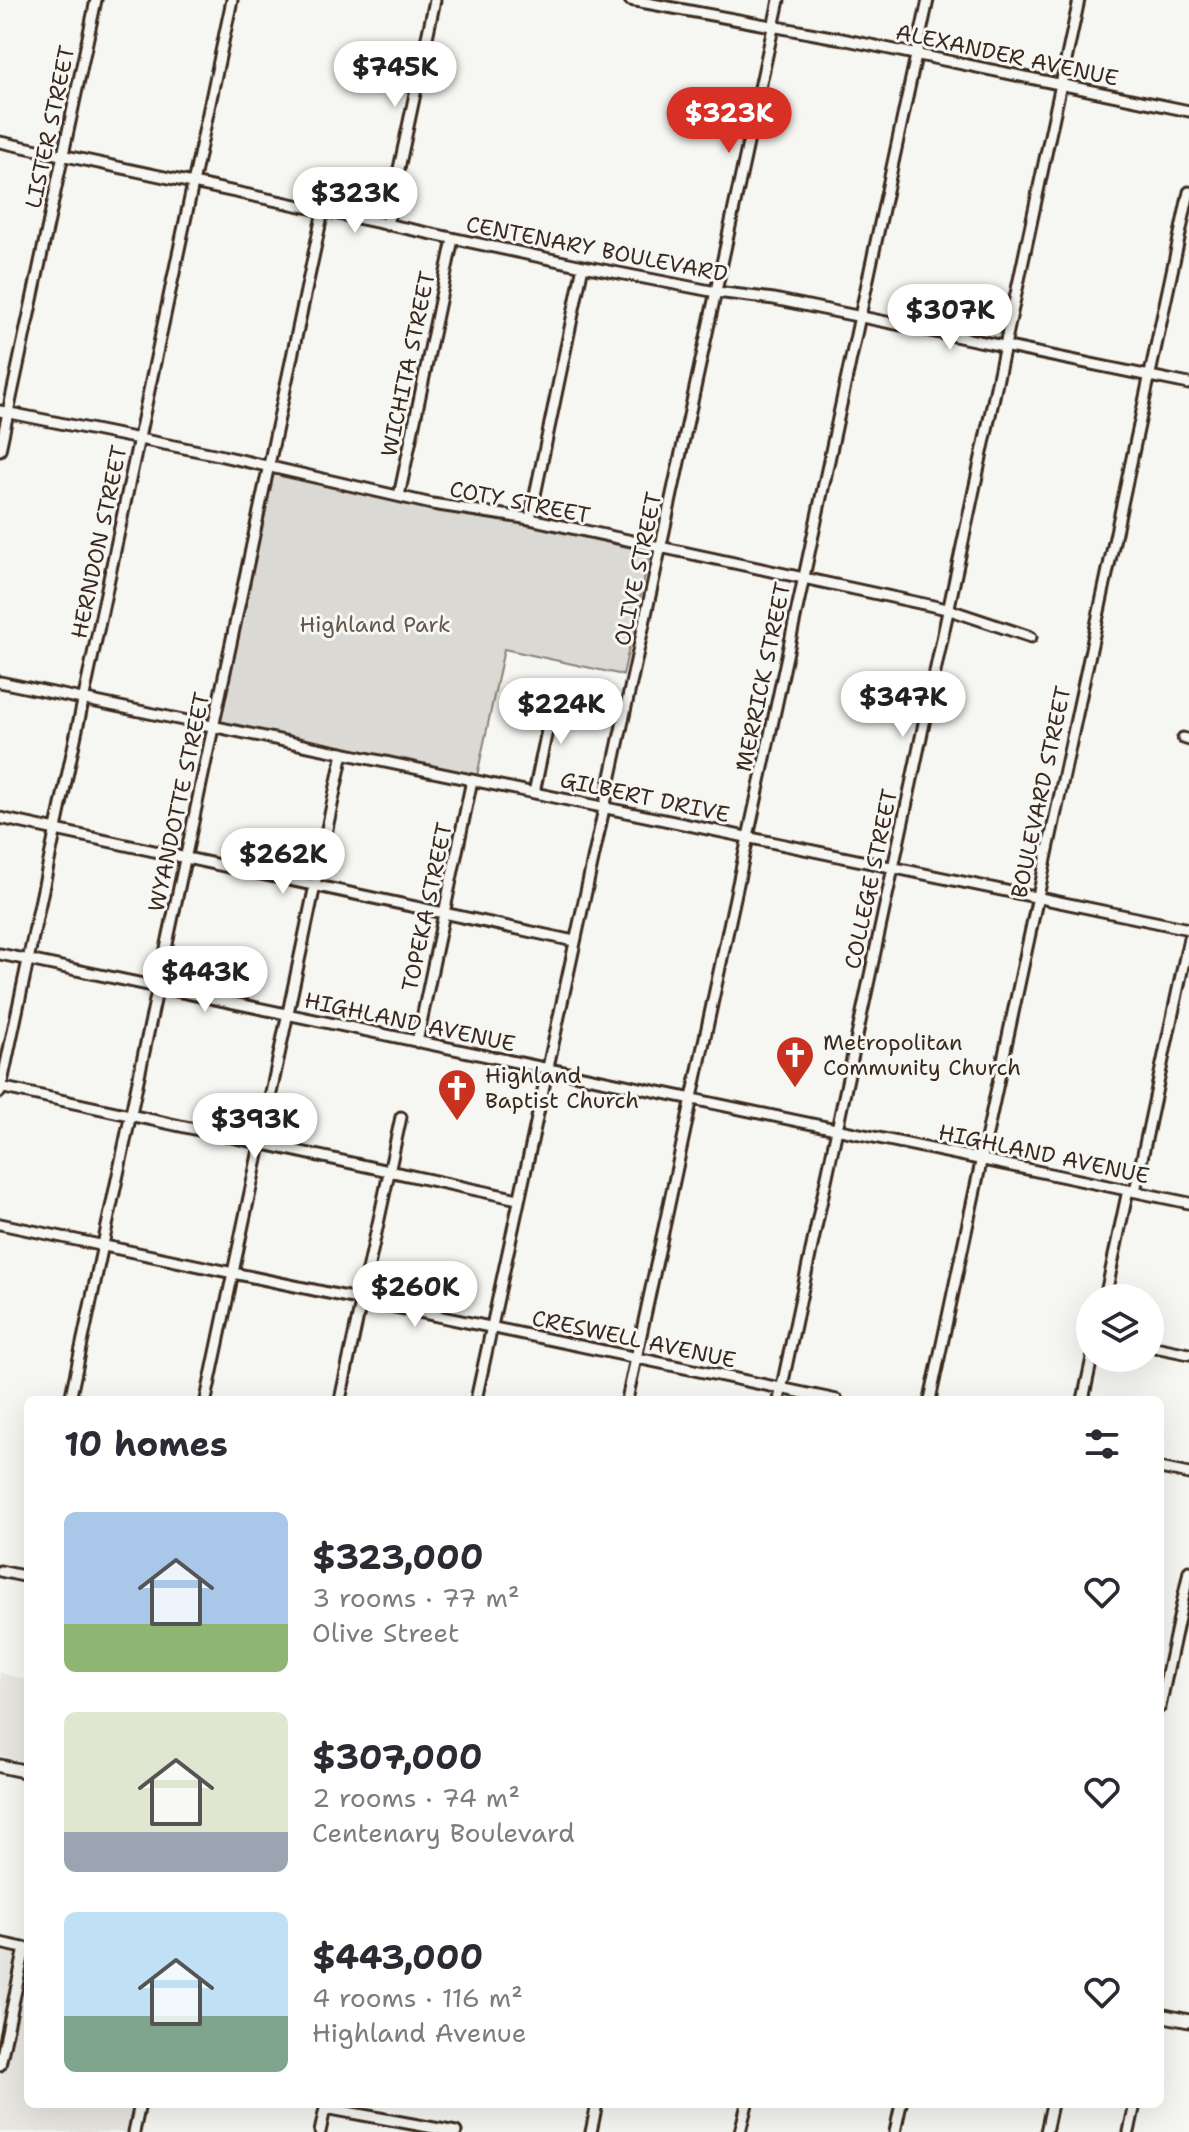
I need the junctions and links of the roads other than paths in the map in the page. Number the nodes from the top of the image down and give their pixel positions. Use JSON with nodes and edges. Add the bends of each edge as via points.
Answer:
{"nodes":[{"id":1,"x":96,"y":0,"type":"edge"},
{"id":2,"x":232,"y":0,"type":"edge"},
{"id":3,"x":435,"y":0,"type":"edge"},
{"id":4,"x":630,"y":0,"type":"edge"},
{"id":5,"x":779,"y":0,"type":"edge"},
{"id":6,"x":928,"y":0,"type":"edge"},
{"id":7,"x":1079,"y":0,"type":"edge"},
{"id":8,"x":645,"y":2,"type":"edge"},
{"id":9,"x":774,"y":26,"type":"junction"},
{"id":10,"x":916,"y":55,"type":"junction"},
{"id":11,"x":1061,"y":85,"type":"junction"},
{"id":12,"x":1189,"y":111,"type":"edge"},
{"id":13,"x":0,"y":142,"type":"edge"},
{"id":14,"x":62,"y":156,"type":"junction"},
{"id":15,"x":193,"y":184,"type":"junction"},
{"id":16,"x":1189,"y":192,"type":"edge"},
{"id":17,"x":323,"y":211,"type":"junction"},
{"id":18,"x":387,"y":225,"type":"junction"},
{"id":19,"x":453,"y":239,"type":"junction"},
{"id":20,"x":583,"y":266,"type":"junction"},
{"id":21,"x":716,"y":292,"type":"junction"},
{"id":22,"x":859,"y":316,"type":"junction"},
{"id":23,"x":1004,"y":346,"type":"junction"},
{"id":24,"x":1149,"y":376,"type":"junction"},
{"id":25,"x":1189,"y":384,"type":"edge"},
{"id":26,"x":4,"y":412,"type":"edge"},
{"id":27,"x":139,"y":440,"type":"junction"},
{"id":28,"x":0,"y":450,"type":"edge"},
{"id":29,"x":269,"y":467,"type":"junction"},
{"id":30,"x":399,"y":496,"type":"junction"},
{"id":31,"x":530,"y":519,"type":"junction"},
{"id":32,"x":661,"y":548,"type":"junction"},
{"id":33,"x":802,"y":578,"type":"junction"},
{"id":34,"x":947,"y":609,"type":"junction"},
{"id":35,"x":1031,"y":637,"type":"dead end"},
{"id":36,"x":0,"y":682,"type":"edge"},
{"id":37,"x":555,"y":692,"type":"dead end"},
{"id":38,"x":84,"y":699,"type":"junction"},
{"id":39,"x":213,"y":726,"type":"junction"},
{"id":40,"x":343,"y":753,"type":"junction"},
{"id":41,"x":472,"y":780,"type":"junction"},
{"id":42,"x":534,"y":793,"type":"junction"},
{"id":43,"x":603,"y":807,"type":"junction"},
{"id":44,"x":0,"y":818,"type":"edge"},
{"id":45,"x":56,"y":830,"type":"junction"},
{"id":46,"x":747,"y":837,"type":"junction"},
{"id":47,"x":185,"y":858,"type":"junction"},
{"id":48,"x":892,"y":867,"type":"junction"},
{"id":49,"x":315,"y":885,"type":"junction"},
{"id":50,"x":1037,"y":898,"type":"junction"},
{"id":51,"x":444,"y":912,"type":"junction"},
{"id":52,"x":1189,"y":929,"type":"edge"},
{"id":53,"x":1189,"y":938,"type":"edge"},
{"id":54,"x":574,"y":941,"type":"junction"},
{"id":55,"x":0,"y":954,"type":"edge"},
{"id":56,"x":28,"y":960,"type":"junction"},
{"id":57,"x":158,"y":987,"type":"junction"},
{"id":58,"x":288,"y":1015,"type":"junction"},
{"id":59,"x":417,"y":1042,"type":"junction"},
{"id":60,"x":546,"y":1070,"type":"junction"},
{"id":61,"x":0,"y":1089,"type":"edge"},
{"id":62,"x":691,"y":1100,"type":"junction"},
{"id":63,"x":130,"y":1117,"type":"junction"},
{"id":64,"x":401,"y":1117,"type":"dead end"},
{"id":65,"x":836,"y":1129,"type":"junction"},
{"id":66,"x":260,"y":1145,"type":"junction"},
{"id":67,"x":981,"y":1159,"type":"junction"},
{"id":68,"x":389,"y":1172,"type":"junction"},
{"id":69,"x":1131,"y":1190,"type":"junction"},
{"id":70,"x":518,"y":1199,"type":"junction"},
{"id":71,"x":1189,"y":1203,"type":"edge"},
{"id":72,"x":0,"y":1224,"type":"edge"},
{"id":73,"x":103,"y":1246,"type":"junction"},
{"id":74,"x":233,"y":1274,"type":"junction"},
{"id":75,"x":1108,"y":1284,"type":"edge"},
{"id":76,"x":361,"y":1301,"type":"junction"},
{"id":77,"x":491,"y":1328,"type":"junction"},
{"id":78,"x":1164,"y":1349,"type":"edge"},
{"id":79,"x":1189,"y":1354,"type":"edge"},
{"id":80,"x":636,"y":1358,"type":"junction"},
{"id":81,"x":1089,"y":1372,"type":"edge"},
{"id":82,"x":781,"y":1388,"type":"junction"},
{"id":83,"x":71,"y":1396,"type":"edge"},
{"id":84,"x":207,"y":1396,"type":"edge"},
{"id":85,"x":341,"y":1396,"type":"edge"},
{"id":86,"x":477,"y":1396,"type":"edge"},
{"id":87,"x":628,"y":1396,"type":"edge"},
{"id":88,"x":780,"y":1396,"type":"edge"},
{"id":89,"x":818,"y":1396,"type":"edge"},
{"id":90,"x":931,"y":1396,"type":"edge"},
{"id":91,"x":1084,"y":1396,"type":"edge"},
{"id":92,"x":1164,"y":1469,"type":"edge"},
{"id":93,"x":1189,"y":1474,"type":"edge"},
{"id":94,"x":0,"y":1571,"type":"edge"},
{"id":95,"x":1189,"y":1571,"type":"edge"},
{"id":96,"x":24,"y":1576,"type":"edge"},
{"id":97,"x":1164,"y":1688,"type":"edge"},
{"id":98,"x":0,"y":1766,"type":"edge"},
{"id":99,"x":24,"y":1771,"type":"edge"},
{"id":100,"x":0,"y":1943,"type":"edge"},
{"id":101,"x":24,"y":1948,"type":"edge"},
{"id":102,"x":24,"y":1957,"type":"edge"},
{"id":103,"x":1164,"y":2016,"type":"edge"},
{"id":104,"x":1189,"y":2021,"type":"edge"},
{"id":105,"x":0,"y":2065,"type":"edge"},
{"id":106,"x":139,"y":2108,"type":"edge"},
{"id":107,"x":326,"y":2108,"type":"edge"},
{"id":108,"x":336,"y":2108,"type":"edge"},
{"id":109,"x":596,"y":2108,"type":"edge"},
{"id":110,"x":746,"y":2108,"type":"edge"},
{"id":111,"x":900,"y":2108,"type":"edge"},
{"id":112,"x":1051,"y":2108,"type":"edge"},
{"id":113,"x":1134,"y":2108,"type":"edge"},
{"id":114,"x":134,"y":2132,"type":"edge"},
{"id":115,"x":320,"y":2132,"type":"edge"},
{"id":116,"x":456,"y":2132,"type":"edge"},
{"id":117,"x":591,"y":2132,"type":"edge"},
{"id":118,"x":740,"y":2132,"type":"edge"},
{"id":119,"x":895,"y":2132,"type":"edge"},
{"id":120,"x":1046,"y":2132,"type":"edge"},
{"id":121,"x":1129,"y":2132,"type":"edge"}],
"edges":[{"from":1,"to":14,"type":"street","name":"LISTER STREET"},
{"from":2,"to":15,"type":"street","name":"HERNDON STREET"},
{"from":3,"to":18,"type":"street"},
{"from":4,"to":8,"type":"street","name":"ALEXANDER AVENUE"},
{"from":5,"to":9,"type":"street","name":"OLIVE STREET"},
{"from":6,"to":10,"type":"street","name":"MERRICK STREET"},
{"from":7,"to":11,"type":"street","name":"COLLEGE STREET"},
{"from":8,"to":9,"type":"street","name":"ALEXANDER AVENUE"},
{"from":9,"to":10,"type":"street","name":"ALEXANDER AVENUE"},
{"from":9,"to":21,"type":"street","name":"OLIVE STREET"},
{"from":10,"to":11,"type":"street","name":"ALEXANDER AVENUE"},
{"from":10,"to":22,"type":"street","name":"MERRICK STREET"},
{"from":11,"to":12,"type":"street","name":"ALEXANDER AVENUE"},
{"from":11,"to":23,"type":"street","name":"COLLEGE STREET"},
{"from":13,"to":14,"type":"street","name":"CENTENARY BOULEVARD"},
{"from":14,"to":15,"type":"street","name":"CENTENARY BOULEVARD"},
{"from":14,"to":26,"type":"street","name":"LISTER STREET"},
{"from":15,"to":17,"type":"street","name":"CENTENARY BOULEVARD"},
{"from":15,"to":27,"type":"street","name":"HERNDON STREET"},
{"from":16,"to":24,"type":"street","name":"BOULEVARD STREET"},
{"from":17,"to":18,"type":"street","name":"CENTENARY BOULEVARD"},
{"from":17,"to":29,"type":"street","name":"WYANDOTTE STREET"},
{"from":18,"to":19,"type":"street","name":"CENTENARY BOULEVARD"},
{"from":19,"to":20,"type":"street","name":"CENTENARY BOULEVARD"},
{"from":19,"to":30,"type":"street","name":"WICHITA STREET"},
{"from":20,"to":21,"type":"street","name":"CENTENARY BOULEVARD"},
{"from":20,"to":31,"type":"street"},
{"from":21,"to":22,"type":"street","name":"CENTENARY BOULEVARD"},
{"from":21,"to":32,"type":"street","name":"OLIVE STREET"},
{"from":22,"to":23,"type":"street","name":"CENTENARY BOULEVARD"},
{"from":22,"to":33,"type":"street","name":"MERRICK STREET"},
{"from":23,"to":24,"type":"street","name":"CENTENARY BOULEVARD"},
{"from":23,"to":34,"type":"street","name":"COLLEGE STREET"},
{"from":24,"to":25,"type":"street","name":"CENTENARY BOULEVARD"},
{"from":24,"to":50,"type":"street","name":"BOULEVARD STREET"},
{"from":26,"to":27,"type":"street","name":"COTY STREET"},
{"from":26,"to":28,"type":"street","name":"LISTER STREET"},
{"from":27,"to":29,"type":"street","name":"COTY STREET"},
{"from":27,"to":38,"type":"street","name":"HERNDON STREET"},
{"from":29,"to":30,"type":"street","name":"COTY STREET"},
{"from":29,"to":39,"type":"street","name":"WYANDOTTE STREET"},
{"from":30,"to":31,"type":"street","name":"COTY STREET"},
{"from":31,"to":32,"type":"street","name":"COTY STREET"},
{"from":32,"to":33,"type":"street","name":"COTY STREET"},
{"from":32,"to":43,"type":"street","name":"OLIVE STREET"},
{"from":33,"to":34,"type":"street","name":"COTY STREET"},
{"from":33,"to":46,"type":"street","name":"MERRICK STREET"},
{"from":34,"to":35,"type":"street","name":"COTY STREET"},
{"from":34,"to":48,"type":"street","name":"COLLEGE STREET"},
{"from":36,"to":38,"type":"street","name":"GILBERT DRIVE"},
{"from":37,"to":42,"type":"street"},
{"from":38,"to":39,"type":"street","name":"GILBERT DRIVE"},
{"from":38,"to":45,"type":"street","name":"HERNDON STREET"},
{"from":39,"to":40,"type":"street","name":"GILBERT DRIVE"},
{"from":39,"to":47,"type":"street","name":"WYANDOTTE STREET"},
{"from":40,"to":41,"type":"street","name":"GILBERT DRIVE"},
{"from":40,"to":49,"type":"street"},
{"from":41,"to":42,"type":"street","name":"GILBERT DRIVE"},
{"from":41,"to":51,"type":"street","name":"TOPEKA STREET"},
{"from":42,"to":43,"type":"street","name":"GILBERT DRIVE"},
{"from":43,"to":46,"type":"street","name":"GILBERT DRIVE"},
{"from":43,"to":54,"type":"street","name":"OLIVE STREET"},
{"from":44,"to":45,"type":"street"},
{"from":45,"to":47,"type":"street"},
{"from":45,"to":56,"type":"street","name":"HERNDON STREET"},
{"from":46,"to":48,"type":"street","name":"GILBERT DRIVE"},
{"from":46,"to":62,"type":"street","name":"MERRICK STREET"},
{"from":47,"to":49,"type":"street"},
{"from":47,"to":57,"type":"street","name":"WYANDOTTE STREET"},
{"from":48,"to":50,"type":"street","name":"GILBERT DRIVE"},
{"from":48,"to":65,"type":"street","name":"COLLEGE STREET"},
{"from":49,"to":51,"type":"street"},
{"from":49,"to":58,"type":"street"},
{"from":50,"to":52,"type":"street","name":"GILBERT DRIVE"},
{"from":50,"to":67,"type":"street","name":"BOULEVARD STREET"},
{"from":51,"to":54,"type":"street"},
{"from":51,"to":59,"type":"street","name":"TOPEKA STREET"},
{"from":53,"to":69,"type":"street"},
{"from":54,"to":60,"type":"street","name":"OLIVE STREET"},
{"from":55,"to":56,"type":"street","name":"HIGHLAND AVENUE"},
{"from":56,"to":57,"type":"street","name":"HIGHLAND AVENUE"},
{"from":56,"to":61,"type":"street","name":"HERNDON STREET"},
{"from":57,"to":58,"type":"street","name":"HIGHLAND AVENUE"},
{"from":57,"to":63,"type":"street","name":"WYANDOTTE STREET"},
{"from":58,"to":59,"type":"street","name":"HIGHLAND AVENUE"},
{"from":58,"to":66,"type":"street"},
{"from":59,"to":60,"type":"street","name":"HIGHLAND AVENUE"},
{"from":60,"to":62,"type":"street","name":"HIGHLAND AVENUE"},
{"from":60,"to":70,"type":"street","name":"OLIVE STREET"},
{"from":61,"to":63,"type":"street"},
{"from":62,"to":65,"type":"street","name":"HIGHLAND AVENUE"},
{"from":62,"to":80,"type":"street","name":"MERRICK STREET"},
{"from":63,"to":66,"type":"street"},
{"from":63,"to":73,"type":"street","name":"WYANDOTTE STREET"},
{"from":64,"to":68,"type":"street"},
{"from":65,"to":67,"type":"street","name":"HIGHLAND AVENUE"},
{"from":65,"to":82,"type":"street","name":"COLLEGE STREET"},
{"from":66,"to":68,"type":"street"},
{"from":66,"to":74,"type":"street"},
{"from":67,"to":69,"type":"street","name":"HIGHLAND AVENUE"},
{"from":67,"to":90,"type":"street","name":"BOULEVARD STREET"},
{"from":68,"to":70,"type":"street"},
{"from":68,"to":76,"type":"street"},
{"from":69,"to":71,"type":"street","name":"HIGHLAND AVENUE"},
{"from":69,"to":75,"type":"street"},
{"from":70,"to":77,"type":"street","name":"OLIVE STREET"},
{"from":72,"to":73,"type":"street","name":"CRESWELL AVENUE"},
{"from":73,"to":74,"type":"street","name":"CRESWELL AVENUE"},
{"from":73,"to":83,"type":"street","name":"WYANDOTTE STREET"},
{"from":74,"to":76,"type":"street","name":"CRESWELL AVENUE"},
{"from":74,"to":84,"type":"street"},
{"from":76,"to":77,"type":"street","name":"CRESWELL AVENUE"},
{"from":76,"to":85,"type":"street"},
{"from":77,"to":80,"type":"street","name":"CRESWELL AVENUE"},
{"from":77,"to":86,"type":"street","name":"OLIVE STREET"},
{"from":78,"to":79,"type":"street"},
{"from":80,"to":82,"type":"street","name":"CRESWELL AVENUE"},
{"from":80,"to":87,"type":"street","name":"MERRICK STREET"},
{"from":81,"to":91,"type":"street"},
{"from":82,"to":88,"type":"street","name":"COLLEGE STREET"},
{"from":82,"to":89,"type":"street","name":"CRESWELL AVENUE"},
{"from":92,"to":93,"type":"street"},
{"from":94,"to":96,"type":"street"},
{"from":95,"to":97,"type":"street"},
{"from":98,"to":99,"type":"main road"},
{"from":100,"to":101,"type":"street"},
{"from":102,"to":105,"type":"street"},
{"from":103,"to":104,"type":"main road"},
{"from":106,"to":114,"type":"street"},
{"from":107,"to":115,"type":"street"},
{"from":108,"to":116,"type":"street"},
{"from":109,"to":117,"type":"street"},
{"from":110,"to":118,"type":"street"},
{"from":111,"to":119,"type":"street"},
{"from":112,"to":120,"type":"street"},
{"from":113,"to":121,"type":"street"}]}
